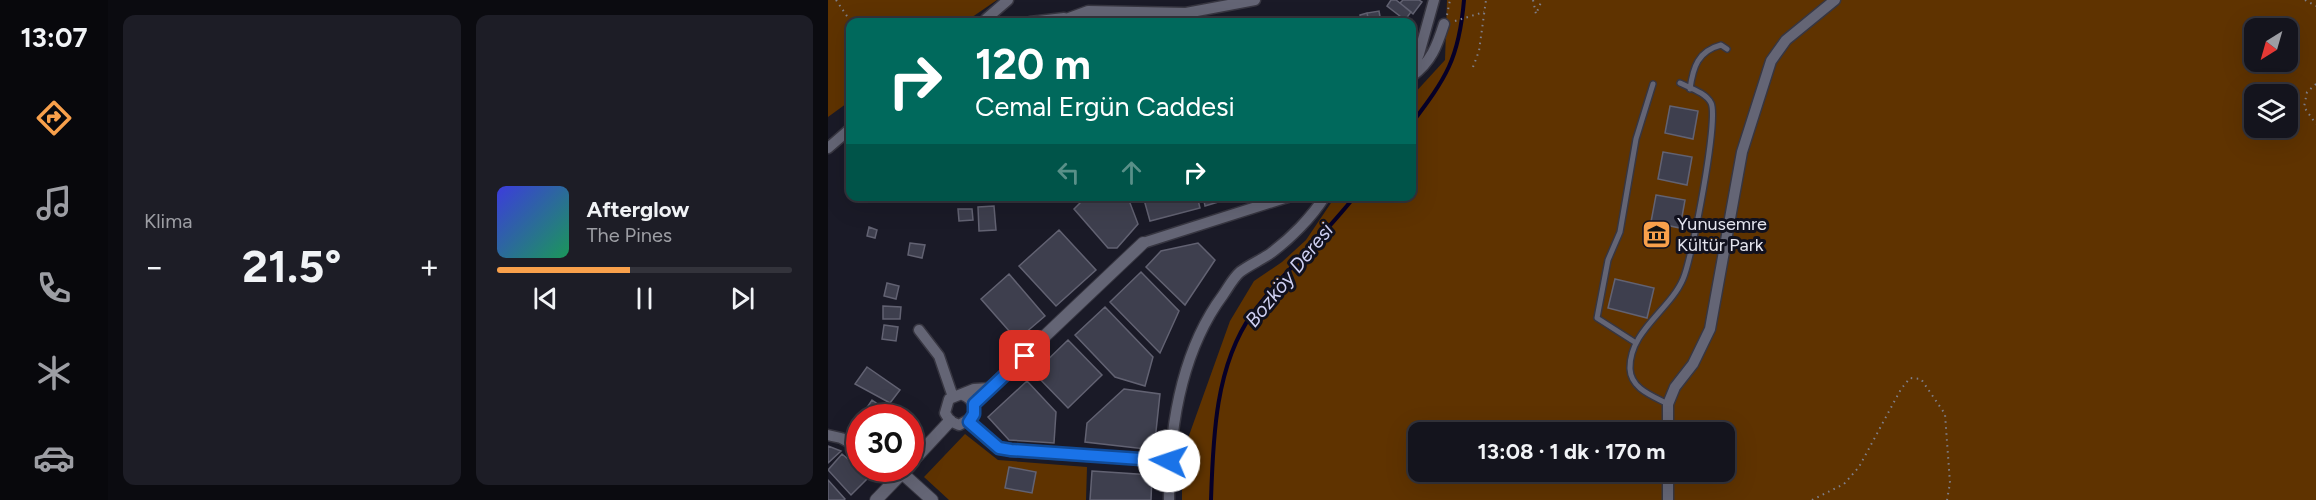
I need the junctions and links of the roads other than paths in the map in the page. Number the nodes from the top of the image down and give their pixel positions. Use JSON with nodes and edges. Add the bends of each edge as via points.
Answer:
{"nodes":[{"id":1,"x":1008,"y":0,"type":"edge"},
{"id":2,"x":1255,"y":0,"type":"edge"},
{"id":3,"x":1434,"y":0,"type":"edge"},
{"id":4,"x":1835,"y":0,"type":"edge"},
{"id":5,"x":988,"y":18,"type":"edge"},
{"id":6,"x":1067,"y":18,"type":"edge"},
{"id":7,"x":1448,"y":23,"type":"road end"},
{"id":8,"x":1727,"y":49,"type":"dead end"},
{"id":9,"x":1416,"y":60,"type":"edge"},
{"id":10,"x":1416,"y":73,"type":"edge"},
{"id":11,"x":1680,"y":83,"type":"dead end"},
{"id":12,"x":1653,"y":84,"type":"dead end"},
{"id":13,"x":1690,"y":88,"type":"junction"},
{"id":14,"x":846,"y":132,"type":"edge"},
{"id":15,"x":828,"y":148,"type":"edge"},
{"id":16,"x":1275,"y":201,"type":"edge"},
{"id":17,"x":1321,"y":201,"type":"edge"},
{"id":18,"x":1143,"y":243,"type":"joint"},
{"id":19,"x":919,"y":330,"type":"dead end"},
{"id":20,"x":1636,"y":343,"type":"junction"},
{"id":21,"x":990,"y":388,"type":"junction"},
{"id":22,"x":958,"y":396,"type":"junction"},
{"id":23,"x":974,"y":404,"type":"junction"},
{"id":24,"x":1668,"y":404,"type":"junction"},
{"id":25,"x":950,"y":421,"type":"junction"},
{"id":26,"x":969,"y":422,"type":"junction"},
{"id":27,"x":1668,"y":422,"type":"edge"},
{"id":28,"x":828,"y":435,"type":"edge"},
{"id":29,"x":846,"y":441,"type":"edge"},
{"id":30,"x":924,"y":447,"type":"edge"},
{"id":31,"x":1169,"y":461,"type":"junction"},
{"id":32,"x":891,"y":482,"type":"edge"},
{"id":33,"x":916,"y":482,"type":"edge"},
{"id":34,"x":1668,"y":482,"type":"edge"},
{"id":35,"x":876,"y":500,"type":"edge"},
{"id":36,"x":932,"y":500,"type":"edge"},
{"id":37,"x":1168,"y":500,"type":"edge"},
{"id":38,"x":1668,"y":500,"type":"edge"}],
"edges":[{"from":1,"to":5,"type":"street"},
{"from":2,"to":6,"type":"street","via":[[1186,13],[1088,11]]},
{"from":3,"to":9,"type":"street"},
{"from":4,"to":24,"type":"street","via":[[1786,40],[1771,62],[1742,152],[1710,329]]},
{"from":7,"to":10,"type":"street","via":[[1435,51]]},
{"from":8,"to":13,"type":"lane","via":[[1721,45],[1701,54],[1692,71]]},
{"from":11,"to":13,"type":"lane"},
{"from":12,"to":20,"type":"lane","via":[[1636,139],[1620,232],[1608,260],[1597,318]]},
{"from":13,"to":20,"type":"lane","via":[[1711,103],[1714,119],[1701,202],[1683,280]]},
{"from":14,"to":15,"type":"street"},
{"from":16,"to":18,"type":"street"},
{"from":17,"to":31,"type":"street","via":[[1272,252],[1239,273],[1197,337],[1183,376]]},
{"from":18,"to":21,"type":"street"},
{"from":19,"to":22,"type":"street","via":[[939,356]]},
{"from":20,"to":24,"type":"lane","via":[[1630,370],[1638,388]]},
{"from":21,"to":22,"type":"street"},
{"from":21,"to":23,"type":"street"},
{"from":22,"to":23,"type":"street"},
{"from":22,"to":25,"type":"street","via":[[945,408]]},
{"from":23,"to":26,"type":"street"},
{"from":24,"to":27,"type":"street"},
{"from":25,"to":26,"type":"street","via":[[959,425]]},
{"from":25,"to":30,"type":"street"},
{"from":26,"to":31,"type":"street","via":[[999,448]]},
{"from":28,"to":29,"type":"street"},
{"from":31,"to":37,"type":"street"},
{"from":32,"to":35,"type":"street"},
{"from":33,"to":36,"type":"street"},
{"from":34,"to":38,"type":"street"}]}
